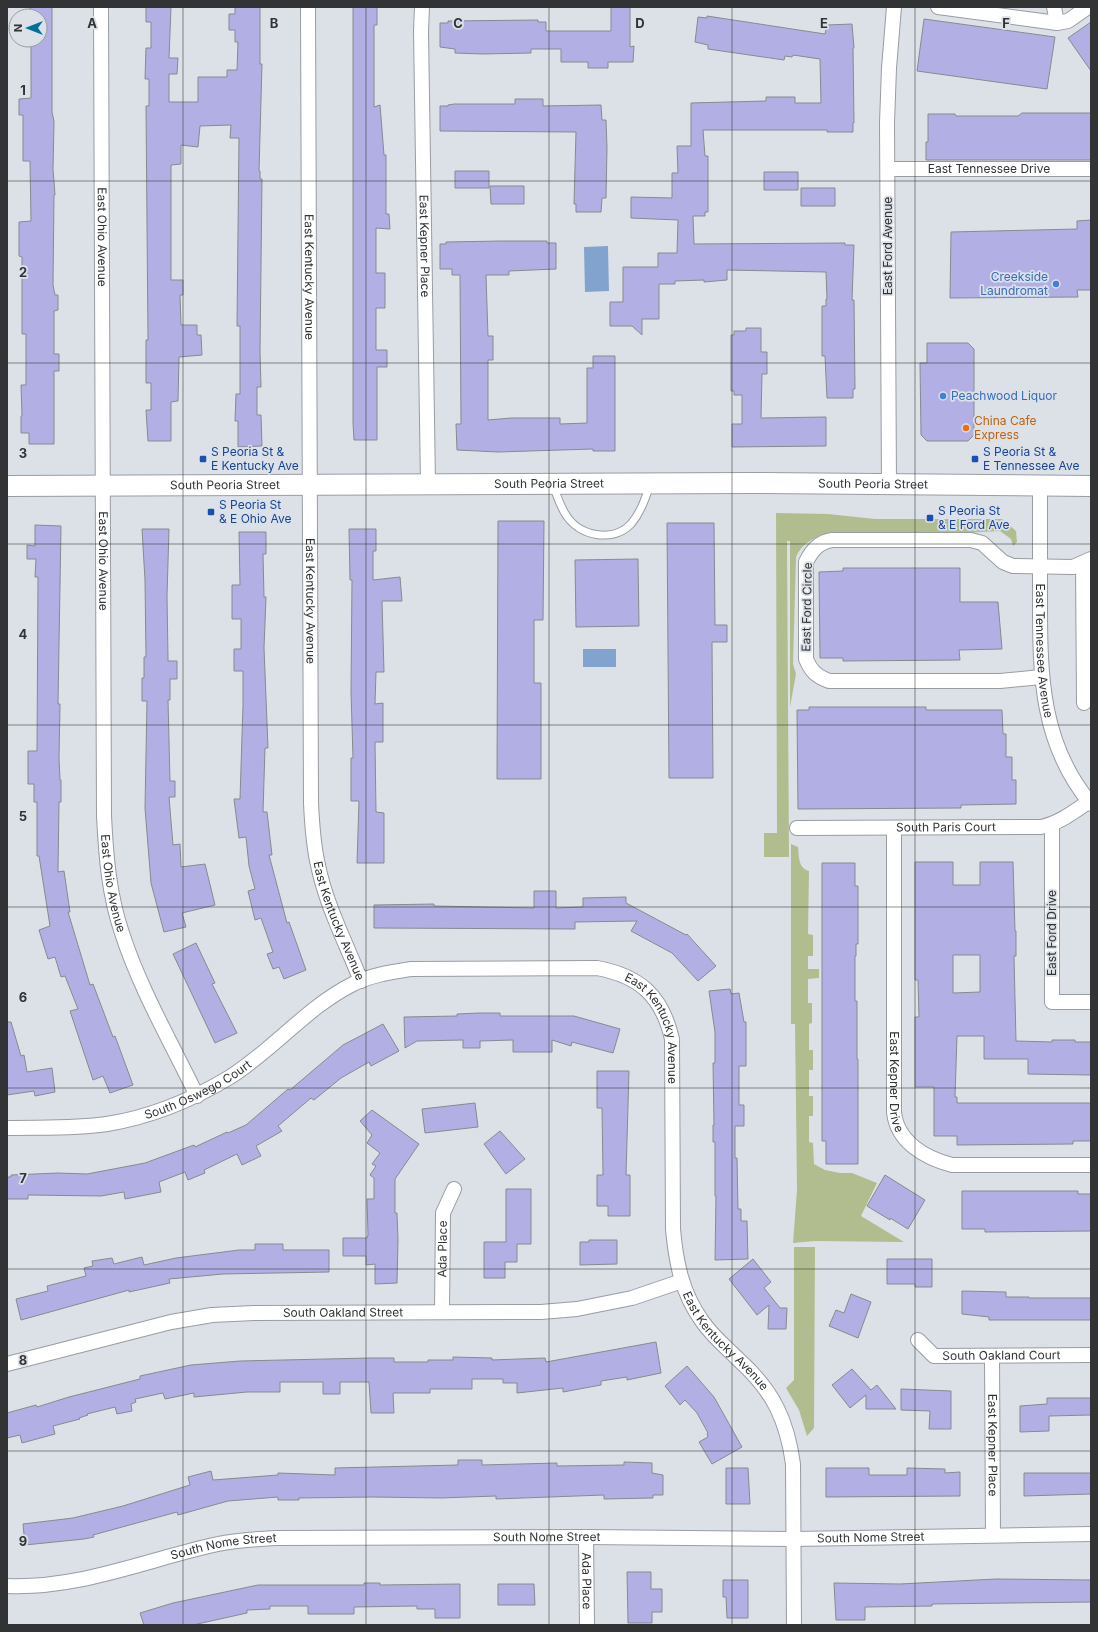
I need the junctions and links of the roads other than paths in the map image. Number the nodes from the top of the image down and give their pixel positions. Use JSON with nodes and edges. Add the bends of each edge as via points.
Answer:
{"nodes":[{"id":1,"x":101,"y":7,"type":"edge"},
{"id":2,"x":308,"y":7,"type":"edge"},
{"id":3,"x":422,"y":7,"type":"edge"},
{"id":4,"x":894,"y":7,"type":"edge"},
{"id":5,"x":938,"y":7,"type":"edge"},
{"id":6,"x":1054,"y":7,"type":"edge"},
{"id":7,"x":1088,"y":7,"type":"edge"},
{"id":8,"x":1057,"y":23,"type":"junction"},
{"id":9,"x":888,"y":169,"type":"junction"},
{"id":10,"x":1091,"y":169,"type":"edge"},
{"id":11,"x":428,"y":484,"type":"junction"},
{"id":12,"x":552,"y":484,"type":"junction"},
{"id":13,"x":650,"y":484,"type":"junction"},
{"id":14,"x":309,"y":485,"type":"junction"},
{"id":15,"x":7,"y":486,"type":"edge"},
{"id":16,"x":102,"y":486,"type":"junction"},
{"id":17,"x":889,"y":486,"type":"junction"},
{"id":18,"x":1040,"y":486,"type":"junction"},
{"id":19,"x":1091,"y":486,"type":"edge"},
{"id":20,"x":1087,"y":561,"type":"edge"},
{"id":21,"x":1040,"y":568,"type":"junction"},
{"id":22,"x":1041,"y":677,"type":"junction"},
{"id":23,"x":1084,"y":703,"type":"dead end"},
{"id":24,"x":1090,"y":802,"type":"edge"},
{"id":25,"x":1052,"y":825,"type":"junction"},
{"id":26,"x":797,"y":828,"type":"dead end"},
{"id":27,"x":894,"y":828,"type":"junction"},
{"id":28,"x":360,"y":981,"type":"junction"},
{"id":29,"x":1091,"y":1002,"type":"edge"},
{"id":30,"x":197,"y":1096,"type":"junction"},
{"id":31,"x":7,"y":1128,"type":"edge"},
{"id":32,"x":1091,"y":1165,"type":"edge"},
{"id":33,"x":454,"y":1189,"type":"dead end"},
{"id":34,"x":682,"y":1282,"type":"junction"},
{"id":35,"x":442,"y":1312,"type":"junction"},
{"id":36,"x":918,"y":1340,"type":"dead end"},
{"id":37,"x":1091,"y":1355,"type":"edge"},
{"id":38,"x":992,"y":1356,"type":"junction"},
{"id":39,"x":7,"y":1364,"type":"edge"},
{"id":40,"x":1091,"y":1534,"type":"edge"},
{"id":41,"x":993,"y":1535,"type":"junction"},
{"id":42,"x":586,"y":1536,"type":"junction"},
{"id":43,"x":794,"y":1539,"type":"junction"},
{"id":44,"x":7,"y":1586,"type":"edge"},
{"id":45,"x":587,"y":1625,"type":"edge"},
{"id":46,"x":794,"y":1625,"type":"edge"}],
"edges":[{"from":1,"to":16,"type":"street","name":"East Ohio Avenue"},
{"from":2,"to":14,"type":"street","name":"East Kentucky Avenue"},
{"from":3,"to":11,"type":"street","name":"East Kepner Place"},
{"from":4,"to":9,"type":"street","name":"East Ford Avenue","via":[[889,68]]},
{"from":5,"to":8,"type":"street"},
{"from":6,"to":8,"type":"street"},
{"from":7,"to":8,"type":"street","via":[[1068,21]]},
{"from":9,"to":10,"type":"street","name":"East Tennessee Drive"},
{"from":9,"to":17,"type":"street","name":"East Ford Avenue"},
{"from":11,"to":12,"type":"main road","name":"South Peoria Street"},
{"from":11,"to":14,"type":"main road","name":"South Peoria Street"},
{"from":12,"to":13,"type":"main road","name":"South Peoria Street"},
{"from":12,"to":13,"type":"lane","via":[[566,515],[576,526],[600,535],[620,531],[629,525],[643,506]]},
{"from":13,"to":17,"type":"main road","name":"South Peoria Street","via":[[789,483]]},
{"from":14,"to":16,"type":"main road","name":"South Peoria Street"},
{"from":14,"to":28,"type":"street","name":"East Kentucky Avenue","via":[[313,836],[326,895]]},
{"from":15,"to":16,"type":"main road","name":"South Peoria Street"},
{"from":16,"to":30,"type":"street","name":"East Ohio Avenue","via":[[104,816],[105,851],[111,892],[136,971]]},
{"from":17,"to":18,"type":"main road","name":"South Peoria Street"},
{"from":18,"to":19,"type":"main road","name":"South Peoria Street"},
{"from":18,"to":21,"type":"street","name":"East Tennessee Avenue"},
{"from":20,"to":21,"type":"street","name":"East Ford Circle","via":[[1073,567]]},
{"from":20,"to":23,"type":"street"},
{"from":21,"to":22,"type":"street","name":"East Tennessee Avenue"},
{"from":21,"to":22,"type":"street","name":"East Ford Circle","via":[[1013,566],[1002,562],[982,543],[971,540],[827,540],[811,552],[806,562],[806,659],[810,669],[818,677],[829,681],[1000,681]]},
{"from":22,"to":24,"type":"street","name":"East Tennessee Avenue","via":[[1054,740],[1067,767]]},
{"from":24,"to":25,"type":"street","name":"South Paris Court"},
{"from":25,"to":27,"type":"street","name":"South Paris Court"},
{"from":25,"to":29,"type":"street","name":"East Ford Drive","via":[[1052,1002]]},
{"from":26,"to":27,"type":"street","name":"South Paris Court"},
{"from":27,"to":32,"type":"street","name":"East Kepner Drive","via":[[894,1112],[899,1132],[908,1143],[938,1161],[952,1165]]},
{"from":28,"to":30,"type":"street","name":"South Oswego Court","via":[[331,996],[237,1071]]},
{"from":28,"to":34,"type":"street","name":"East Kentucky Avenue","via":[[386,973],[411,970],[597,968],[617,972],[636,981],[649,992],[662,1008],[672,1040],[673,1229]]},
{"from":30,"to":31,"type":"street","name":"South Oswego Court","via":[[137,1118],[106,1124]]},
{"from":33,"to":35,"type":"street","name":"Ada Place","via":[[443,1213]]},
{"from":34,"to":35,"type":"street","name":"South Oakland Street","via":[[632,1298],[577,1309],[540,1312]]},
{"from":34,"to":43,"type":"street","name":"East Kentucky Avenue","via":[[702,1321],[718,1341],[761,1382],[774,1400],[784,1421],[793,1464]]},
{"from":35,"to":39,"type":"street","name":"South Oakland Street","via":[[212,1315],[172,1322]]},
{"from":36,"to":38,"type":"street","name":"South Oakland Court","via":[[934,1356]]},
{"from":37,"to":38,"type":"street","name":"South Oakland Court"},
{"from":38,"to":41,"type":"street","name":"East Kepner Place"},
{"from":40,"to":41,"type":"street","name":"South Nome Street"},
{"from":41,"to":43,"type":"street","name":"South Nome Street"},
{"from":42,"to":43,"type":"street","name":"South Nome Street"},
{"from":42,"to":44,"type":"street","name":"South Nome Street","via":[[246,1539],[217,1544],[79,1580]]},
{"from":42,"to":45,"type":"street","name":"Ada Place"},
{"from":43,"to":46,"type":"street","name":"East Kentucky Avenue"}]}
